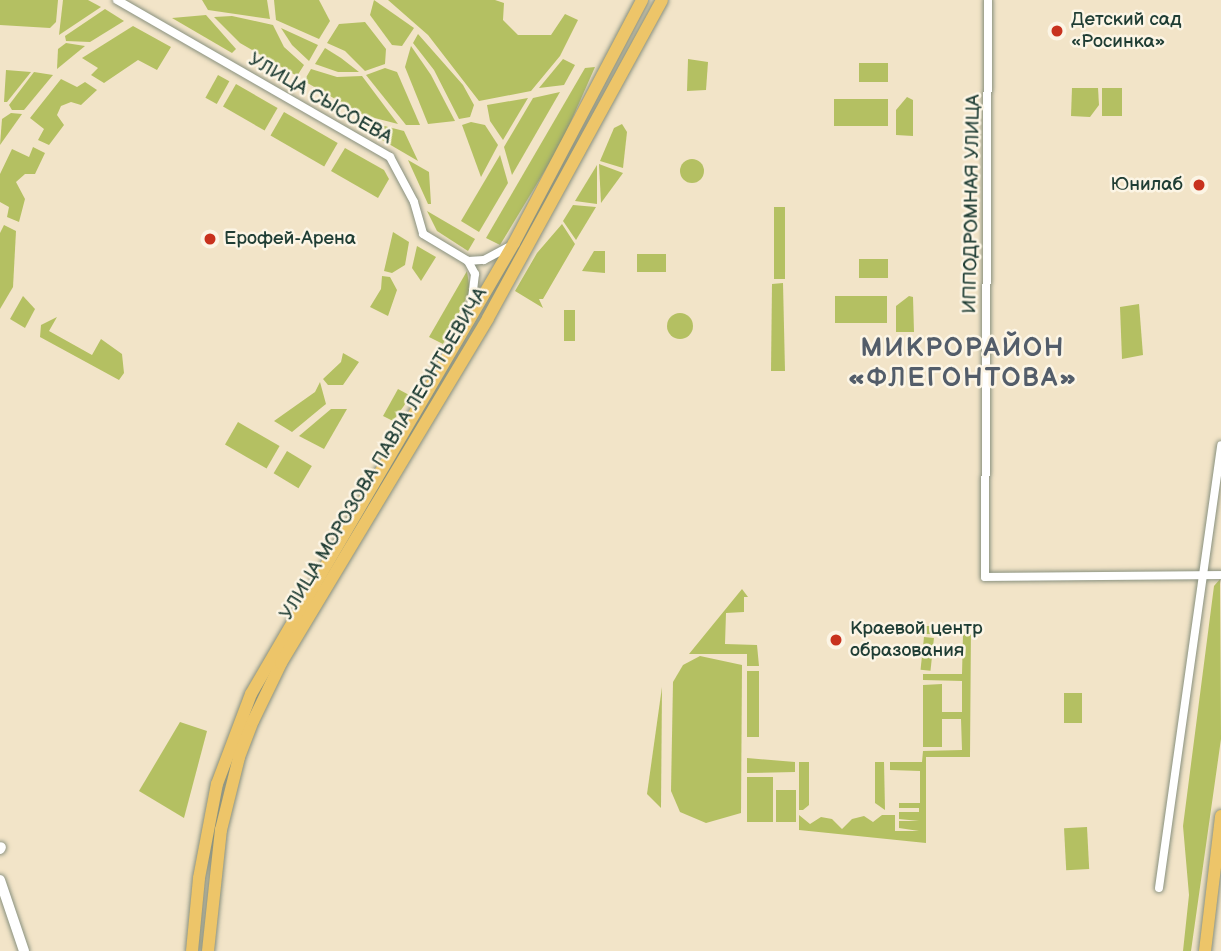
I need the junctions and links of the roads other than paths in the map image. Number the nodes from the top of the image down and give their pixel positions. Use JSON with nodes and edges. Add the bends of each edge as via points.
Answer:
{"nodes":[{"id":1,"x":117,"y":0,"type":"edge"},
{"id":2,"x":642,"y":0,"type":"edge"},
{"id":3,"x":662,"y":0,"type":"edge"},
{"id":4,"x":988,"y":0,"type":"edge"},
{"id":5,"x":514,"y":243,"type":"junction"},
{"id":6,"x":468,"y":261,"type":"junction"},
{"id":7,"x":469,"y":316,"type":"junction"},
{"id":8,"x":1221,"y":445,"type":"edge"},
{"id":9,"x":1202,"y":575,"type":"junction"},
{"id":10,"x":1221,"y":575,"type":"edge"},
{"id":11,"x":1221,"y":816,"type":"edge"},
{"id":12,"x":0,"y":880,"type":"edge"},
{"id":13,"x":1159,"y":888,"type":"dead end"},
{"id":14,"x":24,"y":951,"type":"edge"},
{"id":15,"x":192,"y":951,"type":"edge"},
{"id":16,"x":208,"y":951,"type":"edge"},
{"id":17,"x":1205,"y":951,"type":"edge"}],
"edges":[{"from":1,"to":6,"type":"street","name":"УЛИЦА СЫСОЕВА","via":[[390,157],[414,202],[423,233]]},
{"from":2,"to":5,"type":"main road","name":"УЛИЦА МОРОЗОВА ПАВЛА ЛЕОНТЬЕВИЧА"},
{"from":3,"to":16,"type":"main road","name":"УЛИЦА МОРОЗОВА ПАВЛА ЛЕОНТЬЕВИЧА","via":[[495,307],[352,552],[281,663],[253,721],[221,830]]},
{"from":4,"to":9,"type":"street","name":"ИППОДРОМНАЯ УЛИЦА","via":[[985,577]]},
{"from":5,"to":6,"type":"street","via":[[484,260]]},
{"from":5,"to":7,"type":"main road","name":"УЛИЦА МОРОЗОВА ПАВЛА ЛЕОНТЬЕВИЧА"},
{"from":6,"to":7,"type":"street","via":[[475,274]]},
{"from":7,"to":15,"type":"main road","name":"УЛИЦА МОРОЗОВА ПАВЛА ЛЕОНТЬЕВИЧА","via":[[251,694],[217,785],[199,878]]},
{"from":8,"to":9,"type":"street"},
{"from":9,"to":10,"type":"street"},
{"from":9,"to":13,"type":"street"},
{"from":11,"to":17,"type":"main road"},
{"from":12,"to":14,"type":"street"}]}
